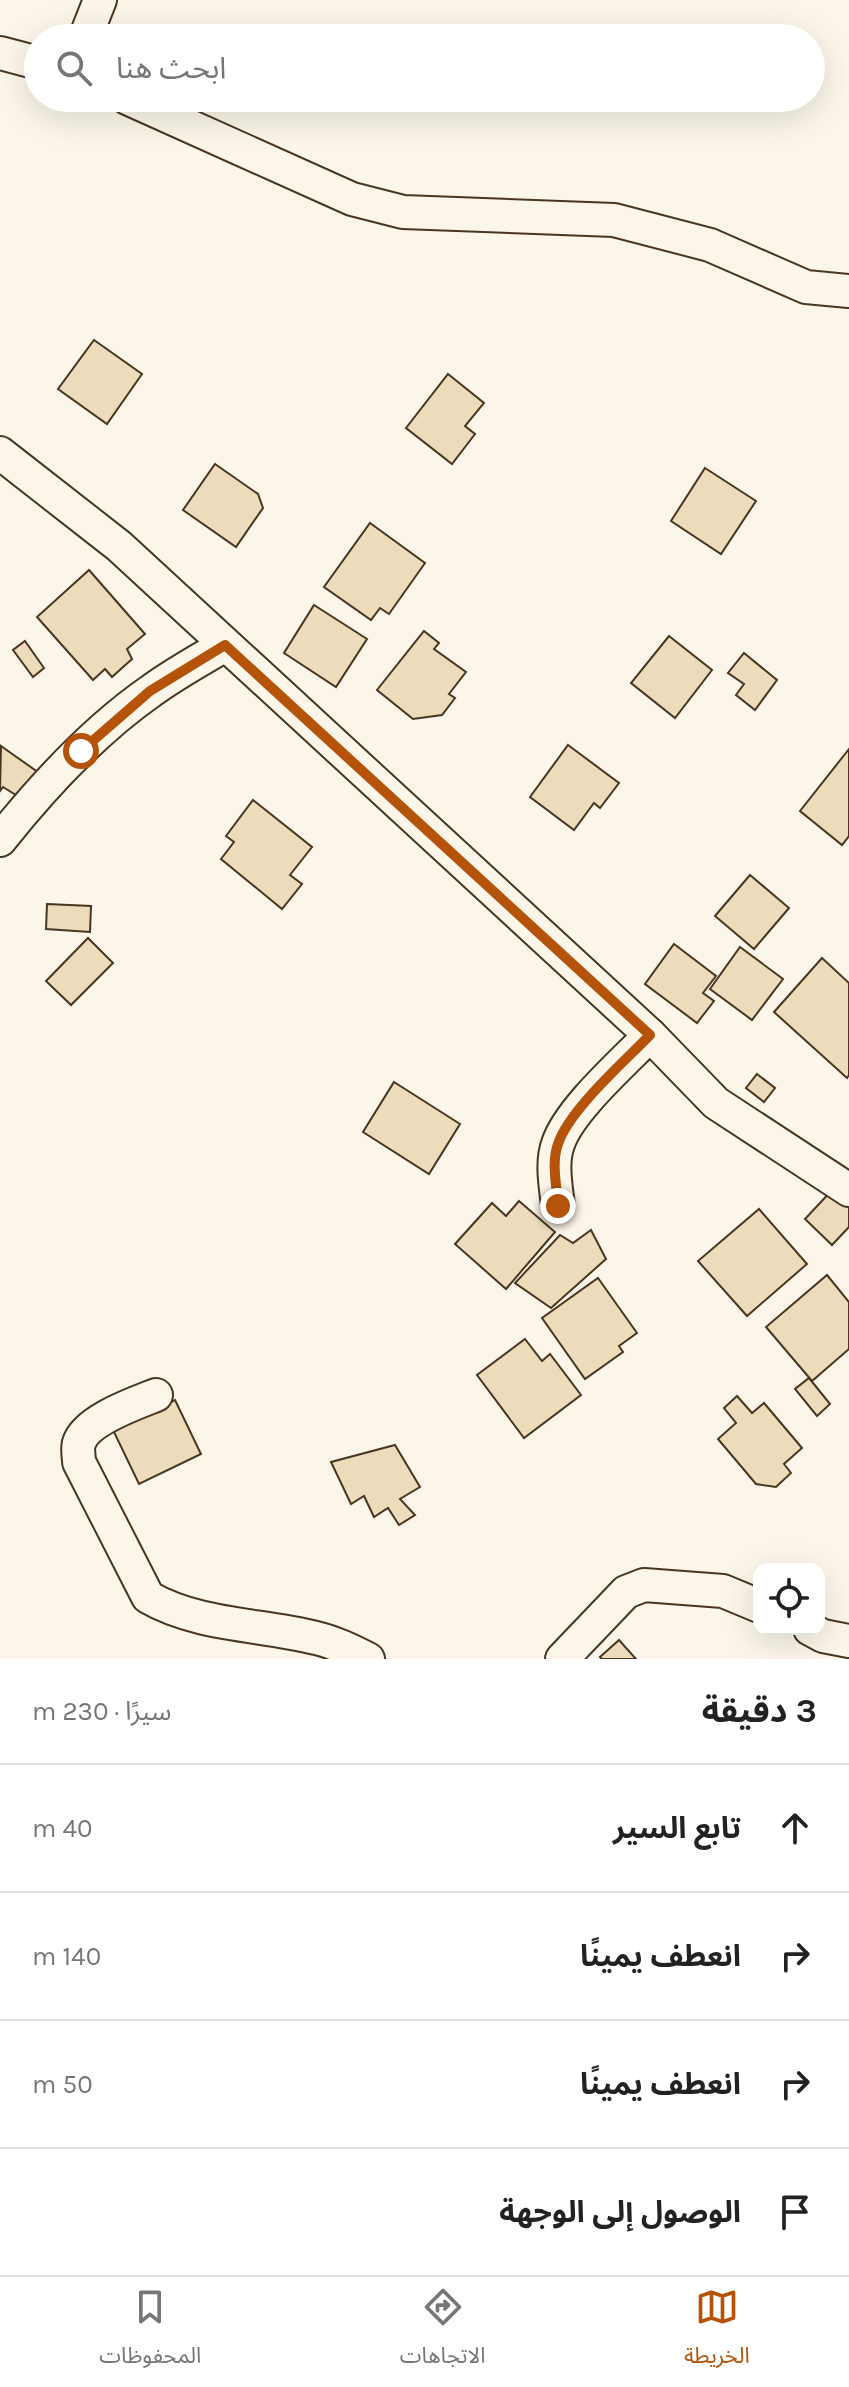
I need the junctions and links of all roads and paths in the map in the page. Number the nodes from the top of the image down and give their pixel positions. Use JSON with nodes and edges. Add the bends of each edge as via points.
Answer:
{"nodes":[{"id":1,"x":100,"y":0,"type":"edge"},
{"id":2,"x":91,"y":24,"type":"edge"},
{"id":3,"x":0,"y":53,"type":"edge"},
{"id":4,"x":24,"y":59,"type":"edge"},
{"id":5,"x":158,"y":112,"type":"edge"},
{"id":6,"x":849,"y":291,"type":"edge"},
{"id":7,"x":0,"y":453,"type":"edge"},
{"id":8,"x":225,"y":645,"type":"junction"},
{"id":9,"x":0,"y":840,"type":"edge"},
{"id":10,"x":650,"y":1035,"type":"junction"},
{"id":11,"x":849,"y":1190,"type":"edge"},
{"id":12,"x":558,"y":1206,"type":"dead end"},
{"id":13,"x":156,"y":1395,"type":"dead end"},
{"id":14,"x":753,"y":1604,"type":"edge"},
{"id":15,"x":821,"y":1635,"type":"edge"},
{"id":16,"x":849,"y":1641,"type":"edge"},
{"id":17,"x":368,"y":1659,"type":"edge"},
{"id":18,"x":562,"y":1659,"type":"edge"}],
"edges":[{"from":1,"to":2,"type":"street"},
{"from":3,"to":4,"type":"street"},
{"from":5,"to":6,"type":"street","via":[[352,199],[403,212],[614,220],[710,245],[806,287]]},
{"from":7,"to":8,"type":"street","via":[[119,546]]},
{"from":8,"to":9,"type":"street","via":[[150,691],[110,725]]},
{"from":8,"to":10,"type":"street"},
{"from":10,"to":11,"type":"street","via":[[716,1103]]},
{"from":10,"to":12,"type":"street","via":[[574,1114],[557,1145]]},
{"from":13,"to":17,"type":"street","via":[[88,1429],[79,1443],[79,1462],[148,1597],[198,1616],[319,1638]]},
{"from":14,"to":18,"type":"street","via":[[723,1591],[644,1585],[626,1592]]},
{"from":15,"to":16,"type":"street"}]}
